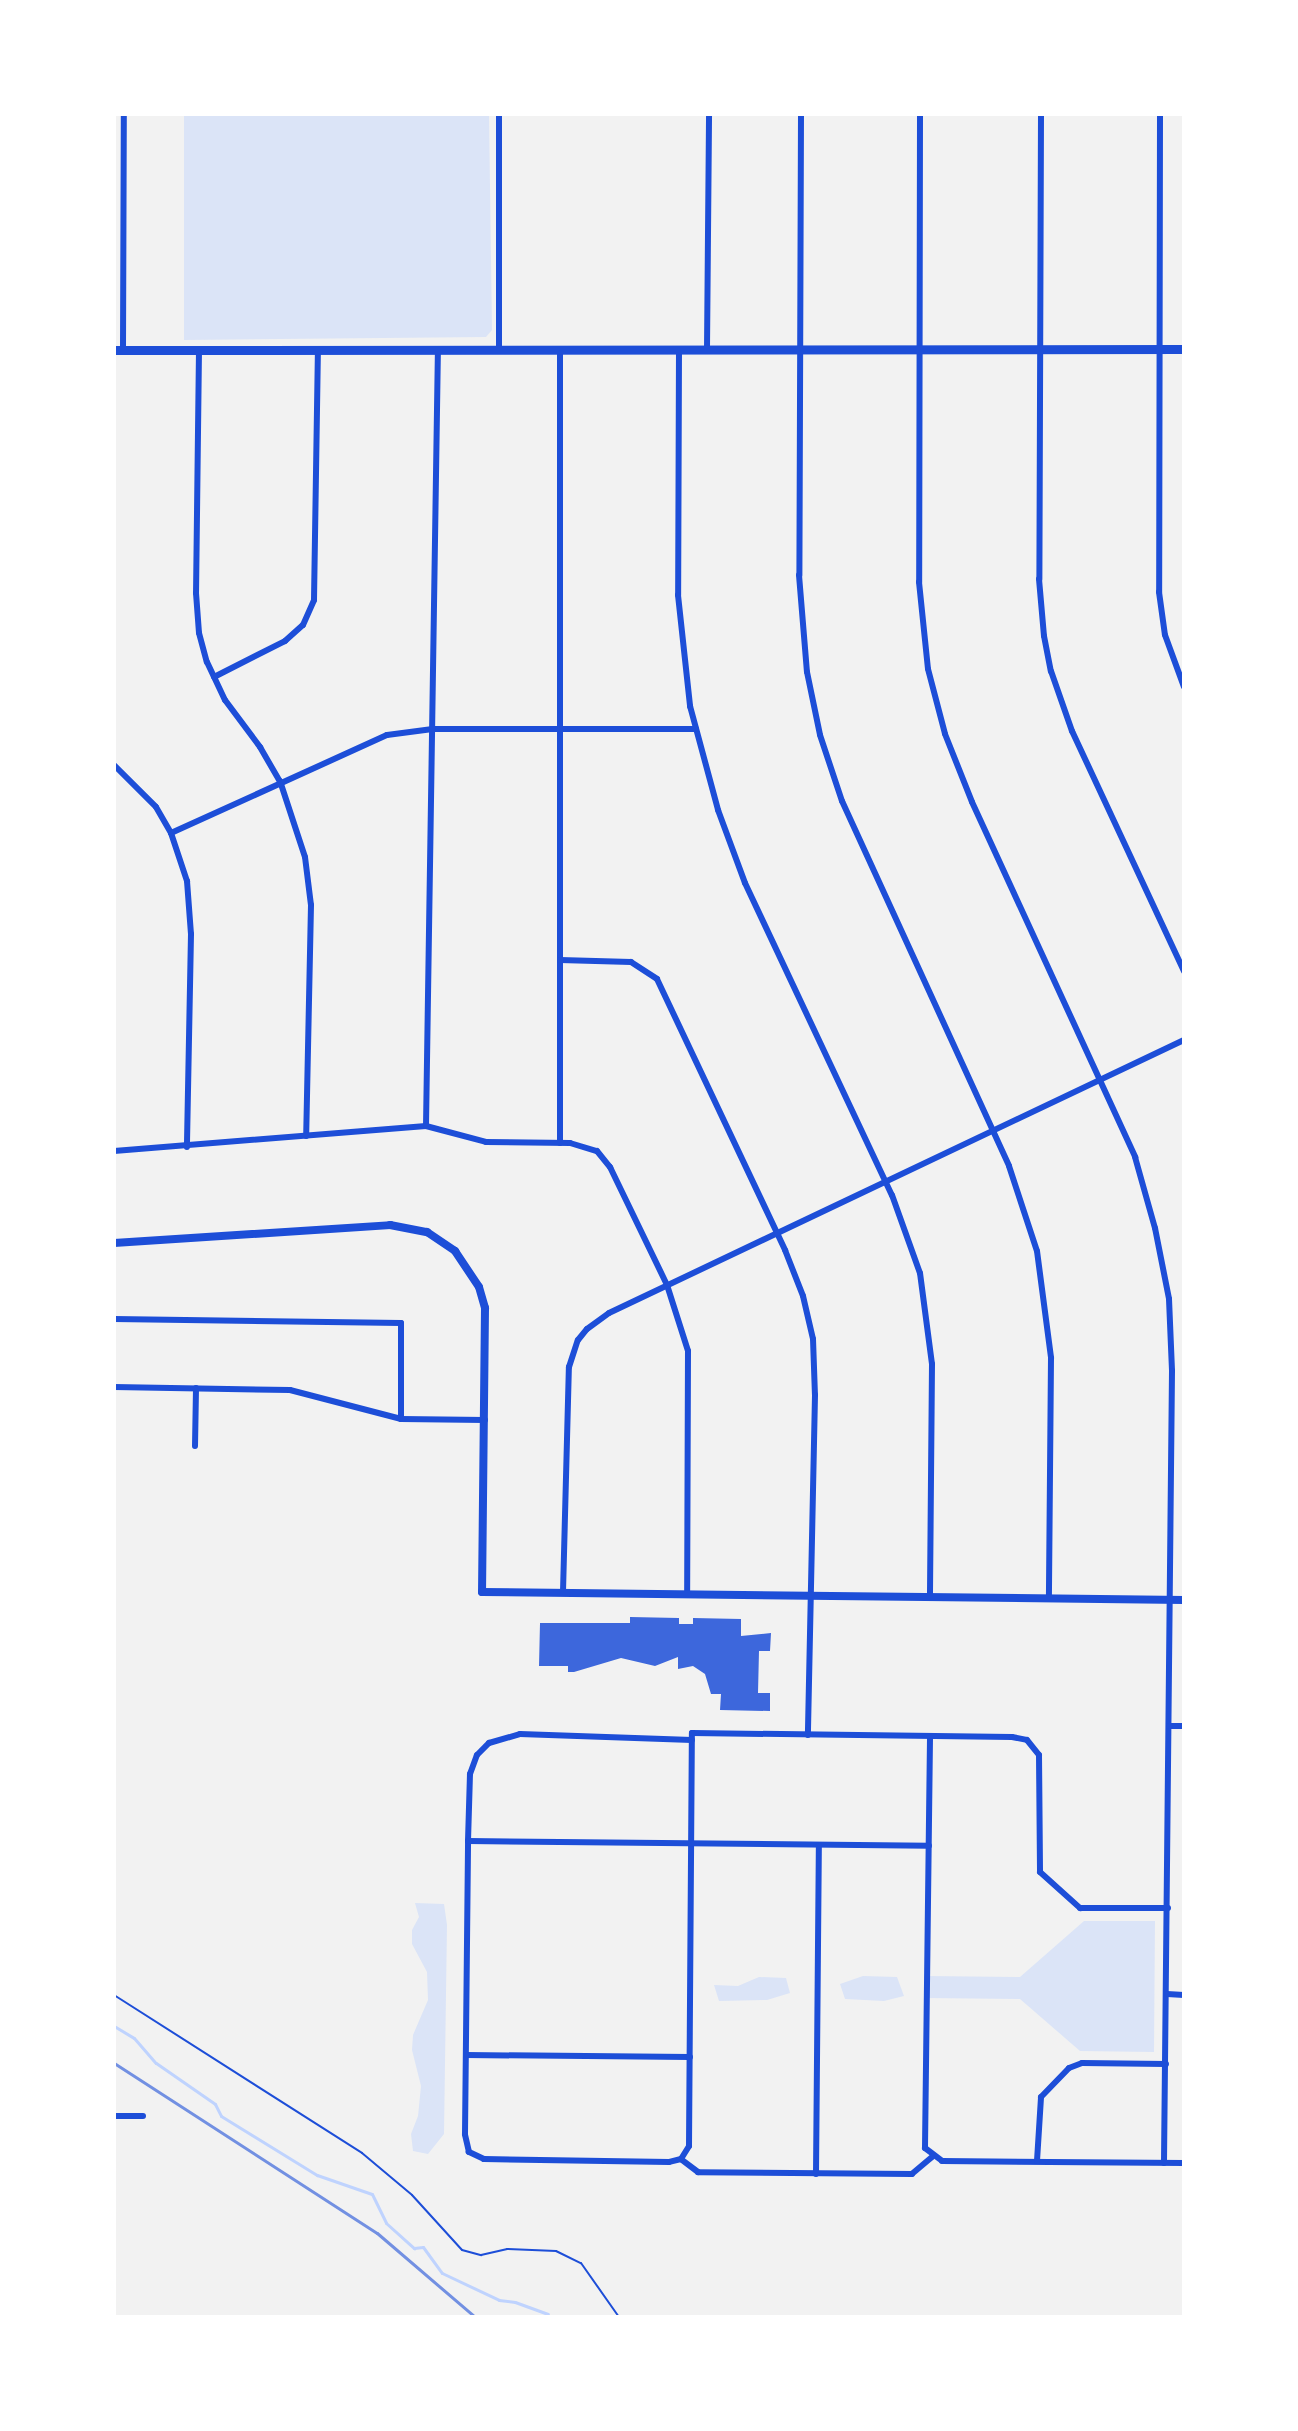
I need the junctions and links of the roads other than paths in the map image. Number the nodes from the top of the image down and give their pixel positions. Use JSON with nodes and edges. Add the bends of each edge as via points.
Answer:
{"nodes":[{"id":1,"x":124,"y":114,"type":"edge"},
{"id":2,"x":499,"y":114,"type":"edge"},
{"id":3,"x":709,"y":114,"type":"edge"},
{"id":4,"x":801,"y":114,"type":"edge"},
{"id":5,"x":920,"y":114,"type":"edge"},
{"id":6,"x":1041,"y":114,"type":"edge"},
{"id":7,"x":1160,"y":114,"type":"edge"},
{"id":8,"x":318,"y":349,"type":"junction"},
{"id":9,"x":438,"y":349,"type":"junction"},
{"id":10,"x":499,"y":349,"type":"junction"},
{"id":11,"x":560,"y":349,"type":"junction"},
{"id":12,"x":679,"y":349,"type":"junction"},
{"id":13,"x":707,"y":349,"type":"junction"},
{"id":14,"x":799,"y":349,"type":"junction"},
{"id":15,"x":918,"y":349,"type":"junction"},
{"id":16,"x":1040,"y":349,"type":"junction"},
{"id":17,"x":1158,"y":349,"type":"junction"},
{"id":18,"x":1184,"y":349,"type":"edge"},
{"id":19,"x":119,"y":350,"type":"edge"},
{"id":20,"x":199,"y":350,"type":"junction"},
{"id":21,"x":214,"y":677,"type":"junction"},
{"id":22,"x":1184,"y":687,"type":"edge"},
{"id":23,"x":433,"y":729,"type":"junction"},
{"id":24,"x":696,"y":729,"type":"junction"},
{"id":25,"x":560,"y":730,"type":"junction"},
{"id":26,"x":114,"y":765,"type":"edge"},
{"id":27,"x":280,"y":781,"type":"junction"},
{"id":28,"x":171,"y":833,"type":"junction"},
{"id":29,"x":560,"y":960,"type":"junction"},
{"id":30,"x":1184,"y":971,"type":"edge"},
{"id":31,"x":1184,"y":1040,"type":"edge"},
{"id":32,"x":1102,"y":1079,"type":"junction"},
{"id":33,"x":426,"y":1126,"type":"junction"},
{"id":34,"x":994,"y":1131,"type":"junction"},
{"id":35,"x":306,"y":1136,"type":"junction"},
{"id":36,"x":560,"y":1143,"type":"junction"},
{"id":37,"x":187,"y":1147,"type":"junction"},
{"id":38,"x":114,"y":1151,"type":"edge"},
{"id":39,"x":885,"y":1181,"type":"junction"},
{"id":40,"x":777,"y":1233,"type":"junction"},
{"id":41,"x":114,"y":1243,"type":"edge"},
{"id":42,"x":667,"y":1285,"type":"junction"},
{"id":43,"x":114,"y":1319,"type":"edge"},
{"id":44,"x":114,"y":1387,"type":"edge"},
{"id":45,"x":196,"y":1388,"type":"junction"},
{"id":46,"x":401,"y":1419,"type":"junction"},
{"id":47,"x":485,"y":1420,"type":"junction"},
{"id":48,"x":195,"y":1446,"type":"dead end"},
{"id":49,"x":563,"y":1592,"type":"junction"},
{"id":50,"x":687,"y":1592,"type":"junction"},
{"id":51,"x":808,"y":1597,"type":"junction"},
{"id":52,"x":930,"y":1598,"type":"junction"},
{"id":53,"x":1049,"y":1599,"type":"junction"},
{"id":54,"x":1168,"y":1600,"type":"junction"},
{"id":55,"x":1184,"y":1600,"type":"edge"},
{"id":56,"x":1169,"y":1726,"type":"junction"},
{"id":57,"x":1184,"y":1726,"type":"edge"},
{"id":58,"x":808,"y":1735,"type":"junction"},
{"id":59,"x":692,"y":1737,"type":"junction"},
{"id":60,"x":930,"y":1738,"type":"junction"},
{"id":61,"x":468,"y":1841,"type":"junction"},
{"id":62,"x":692,"y":1844,"type":"junction"},
{"id":63,"x":819,"y":1846,"type":"junction"},
{"id":64,"x":929,"y":1846,"type":"junction"},
{"id":65,"x":1168,"y":1908,"type":"junction"},
{"id":66,"x":1167,"y":1994,"type":"junction"},
{"id":67,"x":1184,"y":1995,"type":"edge"},
{"id":68,"x":466,"y":2055,"type":"junction"},
{"id":69,"x":690,"y":2057,"type":"junction"},
{"id":70,"x":1166,"y":2064,"type":"junction"},
{"id":71,"x":114,"y":2116,"type":"edge"},
{"id":72,"x":143,"y":2116,"type":"dead end"},
{"id":73,"x":932,"y":2157,"type":"junction"},
{"id":74,"x":681,"y":2159,"type":"junction"},
{"id":75,"x":1037,"y":2161,"type":"junction"},
{"id":76,"x":1164,"y":2163,"type":"junction"},
{"id":77,"x":1184,"y":2163,"type":"edge"},
{"id":78,"x":816,"y":2174,"type":"junction"}],
"edges":[{"from":1,"to":19,"type":"street"},
{"from":2,"to":10,"type":"street"},
{"from":3,"to":13,"type":"street"},
{"from":4,"to":14,"type":"street"},
{"from":5,"to":15,"type":"street"},
{"from":6,"to":16,"type":"street"},
{"from":7,"to":17,"type":"street"},
{"from":8,"to":9,"type":"main road"},
{"from":8,"to":20,"type":"main road"},
{"from":8,"to":21,"type":"street","via":[[314,600],[303,625],[285,641]]},
{"from":9,"to":10,"type":"main road"},
{"from":9,"to":23,"type":"street"},
{"from":10,"to":11,"type":"main road"},
{"from":11,"to":12,"type":"main road"},
{"from":11,"to":25,"type":"street"},
{"from":12,"to":13,"type":"main road"},
{"from":12,"to":24,"type":"street","via":[[678,595],[684,670]]},
{"from":13,"to":14,"type":"main road"},
{"from":14,"to":15,"type":"main road"},
{"from":14,"to":34,"type":"street","via":[[800,606],[820,735],[857,839]]},
{"from":15,"to":16,"type":"main road"},
{"from":15,"to":32,"type":"street","via":[[919,582],[933,691],[972,802]]},
{"from":16,"to":17,"type":"main road"},
{"from":16,"to":30,"type":"street","via":[[1039,579],[1051,671],[1072,731]]},
{"from":17,"to":18,"type":"main road"},
{"from":17,"to":22,"type":"street","via":[[1159,592],[1165,635]]},
{"from":19,"to":20,"type":"main road"},
{"from":20,"to":21,"type":"street","via":[[196,593],[199,633]]},
{"from":21,"to":27,"type":"street"},
{"from":23,"to":25,"type":"street"},
{"from":23,"to":27,"type":"street","via":[[376,738]]},
{"from":23,"to":33,"type":"street"},
{"from":24,"to":25,"type":"street"},
{"from":24,"to":39,"type":"street","via":[[745,883]]},
{"from":25,"to":29,"type":"street"},
{"from":26,"to":28,"type":"street","via":[[150,798]]},
{"from":27,"to":28,"type":"street"},
{"from":27,"to":35,"type":"street","via":[[301,844],[311,905]]},
{"from":28,"to":37,"type":"street","via":[[190,904]]},
{"from":29,"to":36,"type":"street"},
{"from":29,"to":40,"type":"street","via":[[631,962],[657,979]]},
{"from":31,"to":32,"type":"street"},
{"from":32,"to":34,"type":"street"},
{"from":32,"to":54,"type":"street","via":[[1145,1190],[1169,1299]]},
{"from":33,"to":35,"type":"street"},
{"from":33,"to":36,"type":"street","via":[[486,1142]]},
{"from":34,"to":39,"type":"street"},
{"from":34,"to":53,"type":"street","via":[[1030,1223],[1047,1305]]},
{"from":35,"to":37,"type":"street"},
{"from":36,"to":42,"type":"street","via":[[590,1147],[603,1157]]},
{"from":37,"to":38,"type":"street"},
{"from":39,"to":40,"type":"street"},
{"from":39,"to":52,"type":"street","via":[[914,1252],[930,1332]]},
{"from":40,"to":42,"type":"street"},
{"from":40,"to":51,"type":"street","via":[[813,1339]]},
{"from":41,"to":47,"type":"street","via":[[359,1225],[427,1232],[455,1251],[483,1298]]},
{"from":42,"to":49,"type":"street","via":[[598,1320],[582,1334],[571,1358]]},
{"from":42,"to":50,"type":"street","via":[[690,1367]]},
{"from":43,"to":46,"type":"street","via":[[401,1323]]},
{"from":44,"to":45,"type":"street"},
{"from":45,"to":46,"type":"street","via":[[314,1394]]},
{"from":45,"to":48,"type":"street"},
{"from":46,"to":47,"type":"street"},
{"from":47,"to":49,"type":"street","via":[[482,1592]]},
{"from":49,"to":50,"type":"street"},
{"from":50,"to":51,"type":"street"},
{"from":51,"to":52,"type":"street"},
{"from":51,"to":58,"type":"street"},
{"from":52,"to":53,"type":"street"},
{"from":53,"to":54,"type":"street"},
{"from":54,"to":55,"type":"street"},
{"from":54,"to":56,"type":"street"},
{"from":56,"to":57,"type":"street"},
{"from":56,"to":65,"type":"street"},
{"from":58,"to":59,"type":"street"},
{"from":58,"to":60,"type":"street"},
{"from":59,"to":61,"type":"street","via":[[520,1734],[489,1743],[470,1774]]},
{"from":59,"to":62,"type":"street"},
{"from":60,"to":64,"type":"street"},
{"from":60,"to":65,"type":"street","via":[[1027,1740],[1039,1755],[1040,1872],[1080,1908]]},
{"from":61,"to":62,"type":"street"},
{"from":61,"to":68,"type":"street"},
{"from":62,"to":63,"type":"street"},
{"from":62,"to":69,"type":"street"},
{"from":63,"to":64,"type":"street"},
{"from":63,"to":78,"type":"street"},
{"from":64,"to":73,"type":"street","via":[[925,2148]]},
{"from":65,"to":66,"type":"street"},
{"from":66,"to":67,"type":"street"},
{"from":66,"to":70,"type":"street"},
{"from":68,"to":69,"type":"street"},
{"from":68,"to":74,"type":"street","via":[[465,2134],[469,2152],[477,2156]]},
{"from":69,"to":74,"type":"street","via":[[689,2146]]},
{"from":70,"to":75,"type":"street","via":[[1082,2063],[1069,2068],[1041,2097]]},
{"from":70,"to":76,"type":"street"},
{"from":71,"to":72,"type":"street"},
{"from":73,"to":75,"type":"street"},
{"from":73,"to":78,"type":"street","via":[[912,2174]]},
{"from":74,"to":78,"type":"street","via":[[698,2172]]},
{"from":75,"to":76,"type":"street"},
{"from":76,"to":77,"type":"street"}]}
